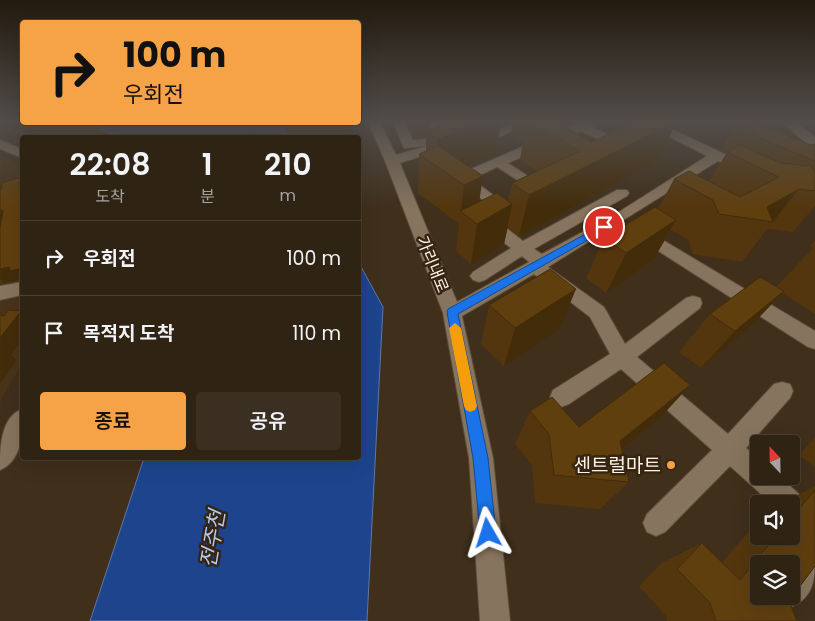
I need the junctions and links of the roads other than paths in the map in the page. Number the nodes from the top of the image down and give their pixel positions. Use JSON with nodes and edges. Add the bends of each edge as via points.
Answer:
{"nodes":[{"id":1,"x":387,"y":151,"type":"edge"},
{"id":2,"x":423,"y":151,"type":"edge"},
{"id":3,"x":438,"y":151,"type":"edge"},
{"id":4,"x":503,"y":151,"type":"edge"},
{"id":5,"x":524,"y":151,"type":"edge"},
{"id":6,"x":707,"y":151,"type":"edge"},
{"id":7,"x":512,"y":156,"type":"junction"},
{"id":8,"x":717,"y":156,"type":"junction"},
{"id":9,"x":392,"y":161,"type":"junction"},
{"id":10,"x":498,"y":162,"type":"junction"},
{"id":11,"x":418,"y":164,"type":"dead end"},
{"id":12,"x":735,"y":165,"type":"edge"},
{"id":13,"x":622,"y":193,"type":"dead end"},
{"id":14,"x":504,"y":210,"type":"junction"},
{"id":15,"x":619,"y":218,"type":"junction"},
{"id":16,"x":523,"y":248,"type":"junction"},
{"id":17,"x":539,"y":265,"type":"junction"},
{"id":18,"x":479,"y":276,"type":"dead end"},
{"id":19,"x":20,"y":289,"type":"edge"},
{"id":20,"x":0,"y":294,"type":"edge"},
{"id":21,"x":693,"y":303,"type":"dead end"},
{"id":22,"x":452,"y":312,"type":"junction"},
{"id":23,"x":815,"y":341,"type":"edge"},
{"id":24,"x":622,"y":357,"type":"junction"},
{"id":25,"x":782,"y":391,"type":"dead end"},
{"id":26,"x":562,"y":397,"type":"dead end"},
{"id":27,"x":20,"y":423,"type":"edge"},
{"id":28,"x":730,"y":449,"type":"junction"},
{"id":29,"x":0,"y":458,"type":"edge"},
{"id":30,"x":750,"y":466,"type":"edge"},
{"id":31,"x":771,"y":485,"type":"edge"},
{"id":32,"x":782,"y":495,"type":"edge"},
{"id":33,"x":656,"y":523,"type":"dead end"},
{"id":34,"x":815,"y":568,"type":"edge"},
{"id":35,"x":800,"y":581,"type":"edge"},
{"id":36,"x":495,"y":621,"type":"edge"}],
"edges":[{"from":1,"to":9,"type":"street","name":"가리내로"},
{"from":2,"to":9,"type":"street"},
{"from":3,"to":11,"type":"street"},
{"from":4,"to":7,"type":"street"},
{"from":5,"to":7,"type":"street"},
{"from":6,"to":8,"type":"street"},
{"from":7,"to":10,"type":"street"},
{"from":8,"to":12,"type":"street"},
{"from":8,"to":15,"type":"street"},
{"from":9,"to":22,"type":"street","name":"가리내로"},
{"from":10,"to":14,"type":"street","via":[[462,178]]},
{"from":10,"to":14,"type":"street","via":[[542,191]]},
{"from":13,"to":16,"type":"street"},
{"from":14,"to":16,"type":"street","via":[[490,224]]},
{"from":15,"to":17,"type":"street"},
{"from":15,"to":23,"type":"street","via":[[739,284]]},
{"from":16,"to":17,"type":"street"},
{"from":16,"to":18,"type":"street"},
{"from":17,"to":22,"type":"street"},
{"from":17,"to":24,"type":"street","via":[[598,312]]},
{"from":19,"to":20,"type":"street"},
{"from":21,"to":24,"type":"street"},
{"from":22,"to":36,"type":"street","name":"가리내로","via":[[481,458]]},
{"from":24,"to":26,"type":"street"},
{"from":24,"to":28,"type":"street"},
{"from":25,"to":28,"type":"street"},
{"from":27,"to":29,"type":"street"},
{"from":28,"to":30,"type":"street"},
{"from":28,"to":33,"type":"street"},
{"from":31,"to":32,"type":"street"},
{"from":34,"to":35,"type":"street","via":[[809,569]]}]}
